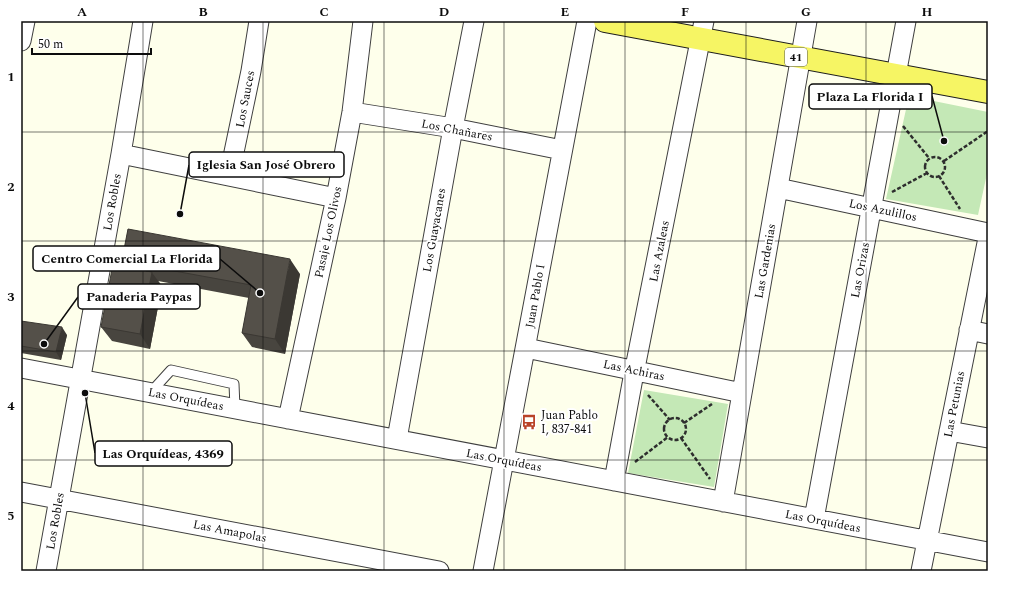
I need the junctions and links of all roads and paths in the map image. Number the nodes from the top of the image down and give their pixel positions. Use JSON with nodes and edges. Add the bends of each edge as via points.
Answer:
{"nodes":[{"id":1,"x":25,"y":21,"type":"edge"},
{"id":2,"x":143,"y":21,"type":"edge"},
{"id":3,"x":259,"y":21,"type":"edge"},
{"id":4,"x":363,"y":21,"type":"edge"},
{"id":5,"x":474,"y":21,"type":"edge"},
{"id":6,"x":587,"y":21,"type":"edge"},
{"id":7,"x":605,"y":21,"type":"edge"},
{"id":8,"x":807,"y":21,"type":"edge"},
{"id":9,"x":906,"y":21,"type":"edge"},
{"id":10,"x":703,"y":30,"type":"edge"},
{"id":11,"x":21,"y":41,"type":"edge"},
{"id":12,"x":800,"y":58,"type":"junction"},
{"id":13,"x":896,"y":75,"type":"junction"},
{"id":14,"x":988,"y":92,"type":"edge"},
{"id":15,"x":890,"y":108,"type":"junction"},
{"id":16,"x":352,"y":112,"type":"junction"},
{"id":17,"x":453,"y":128,"type":"junction"},
{"id":18,"x":988,"y":131,"type":"edge"},
{"id":19,"x":562,"y":150,"type":"junction"},
{"id":20,"x":121,"y":154,"type":"junction"},
{"id":21,"x":929,"y":158,"type":"junction"},
{"id":22,"x":944,"y":161,"type":"junction"},
{"id":23,"x":927,"y":173,"type":"junction"},
{"id":24,"x":229,"y":176,"type":"junction"},
{"id":25,"x":939,"y":176,"type":"junction"},
{"id":26,"x":778,"y":188,"type":"junction"},
{"id":27,"x":336,"y":198,"type":"junction"},
{"id":28,"x":872,"y":206,"type":"junction"},
{"id":29,"x":983,"y":233,"type":"edge"},
{"id":30,"x":969,"y":330,"type":"junction"},
{"id":31,"x":988,"y":334,"type":"edge"},
{"id":32,"x":526,"y":348,"type":"junction"},
{"id":33,"x":21,"y":368,"type":"edge"},
{"id":34,"x":634,"y":374,"type":"junction"},
{"id":35,"x":80,"y":379,"type":"junction"},
{"id":36,"x":152,"y":392,"type":"junction"},
{"id":37,"x":736,"y":392,"type":"junction"},
{"id":38,"x":235,"y":408,"type":"junction"},
{"id":39,"x":288,"y":419,"type":"junction"},
{"id":40,"x":670,"y":420,"type":"junction"},
{"id":41,"x":684,"y":423,"type":"junction"},
{"id":42,"x":949,"y":431,"type":"junction"},
{"id":43,"x":668,"y":438,"type":"junction"},
{"id":44,"x":682,"y":438,"type":"junction"},
{"id":45,"x":988,"y":438,"type":"edge"},
{"id":46,"x":397,"y":439,"type":"junction"},
{"id":47,"x":504,"y":460,"type":"junction"},
{"id":48,"x":615,"y":478,"type":"junction"},
{"id":49,"x":21,"y":492,"type":"edge"},
{"id":50,"x":58,"y":499,"type":"junction"},
{"id":51,"x":723,"y":500,"type":"junction"},
{"id":52,"x":814,"y":519,"type":"junction"},
{"id":53,"x":927,"y":540,"type":"junction"},
{"id":54,"x":988,"y":552,"type":"edge"},
{"id":55,"x":46,"y":571,"type":"edge"},
{"id":56,"x":439,"y":571,"type":"edge"},
{"id":57,"x":483,"y":571,"type":"edge"},
{"id":58,"x":921,"y":571,"type":"edge"}],
"edges":[{"from":1,"to":11,"type":"street"},
{"from":2,"to":20,"type":"street","name":"Los Robles"},
{"from":3,"to":24,"type":"street","name":"Los Sauces"},
{"from":4,"to":16,"type":"street","name":"Pasaje Los Olivos"},
{"from":5,"to":17,"type":"street","name":"Los Guayacanes"},
{"from":6,"to":19,"type":"street","name":"Juan Pablo I"},
{"from":7,"to":10,"type":"main road","number":"41"},
{"from":8,"to":12,"type":"street","name":"Las Gardenias"},
{"from":9,"to":13,"type":"street","name":"Las Orizas"},
{"from":10,"to":12,"type":"main road","number":"41"},
{"from":10,"to":34,"type":"street","name":"Las Azaleas"},
{"from":12,"to":13,"type":"main road","number":"41"},
{"from":12,"to":26,"type":"street","name":"Las Gardenias"},
{"from":13,"to":14,"type":"main road","number":"41"},
{"from":13,"to":15,"type":"street","name":"Las Orizas"},
{"from":15,"to":21,"type":"path"},
{"from":15,"to":28,"type":"street","name":"Las Orizas"},
{"from":16,"to":17,"type":"street","name":"Los Chañares"},
{"from":16,"to":27,"type":"street","name":"Pasaje Los Olivos"},
{"from":17,"to":19,"type":"street","name":"Los Chañares"},
{"from":17,"to":46,"type":"street","name":"Los Guayacanes"},
{"from":18,"to":22,"type":"path"},
{"from":19,"to":32,"type":"street","name":"Juan Pablo I"},
{"from":20,"to":24,"type":"street"},
{"from":20,"to":35,"type":"street","name":"Los Robles"},
{"from":21,"to":22,"type":"path","via":[[936,156]]},
{"from":21,"to":23,"type":"path","via":[[924,167]]},
{"from":22,"to":25,"type":"path","via":[[944,172]]},
{"from":23,"to":25,"type":"path","via":[[933,177]]},
{"from":23,"to":28,"type":"path"},
{"from":24,"to":27,"type":"street"},
{"from":25,"to":29,"type":"path"},
{"from":26,"to":28,"type":"street","name":"Los Azulillos"},
{"from":26,"to":37,"type":"street","name":"Las Gardenias"},
{"from":27,"to":39,"type":"street","name":"Pasaje Los Olivos"},
{"from":28,"to":29,"type":"street","name":"Los Azulillos"},
{"from":28,"to":52,"type":"street","name":"Las Orizas"},
{"from":29,"to":30,"type":"street","name":"Las Petunias"},
{"from":30,"to":31,"type":"street"},
{"from":30,"to":42,"type":"street","name":"Las Petunias"},
{"from":32,"to":34,"type":"street","name":"Las Achiras"},
{"from":32,"to":47,"type":"street","name":"Juan Pablo I"},
{"from":33,"to":35,"type":"street","name":"Las Orquídeas"},
{"from":34,"to":37,"type":"street","name":"Las Achiras"},
{"from":34,"to":40,"type":"path"},
{"from":34,"to":48,"type":"street","name":"Las Azaleas"},
{"from":35,"to":36,"type":"street","name":"Las Orquídeas"},
{"from":35,"to":50,"type":"street","name":"Los Robles"},
{"from":36,"to":38,"type":"street","name":"Las Orquídeas"},
{"from":36,"to":38,"type":"lane","via":[[171,370],[234,384]]},
{"from":37,"to":41,"type":"path"},
{"from":37,"to":51,"type":"street","name":"Las Gardenias"},
{"from":38,"to":39,"type":"street","name":"Las Orquídeas"},
{"from":39,"to":46,"type":"street","name":"Las Orquídeas"},
{"from":40,"to":41,"type":"path","via":[[677,419]]},
{"from":40,"to":43,"type":"path","via":[[665,428]]},
{"from":41,"to":44,"type":"path","via":[[686,432]]},
{"from":42,"to":45,"type":"street"},
{"from":42,"to":53,"type":"street","name":"Las Petunias"},
{"from":43,"to":44,"type":"path"},
{"from":43,"to":48,"type":"path"},
{"from":44,"to":51,"type":"path"},
{"from":46,"to":47,"type":"street","name":"Las Orquídeas"},
{"from":47,"to":48,"type":"street","name":"Las Orquídeas"},
{"from":47,"to":57,"type":"street","name":"Juan Pablo I"},
{"from":48,"to":51,"type":"street","name":"Las Orquídeas"},
{"from":49,"to":50,"type":"street","name":"Las Amapolas"},
{"from":50,"to":55,"type":"street","name":"Los Robles"},
{"from":50,"to":56,"type":"street","name":"Las Amapolas"},
{"from":51,"to":52,"type":"street","name":"Las Orquídeas"},
{"from":52,"to":53,"type":"street","name":"Las Orquídeas"},
{"from":53,"to":54,"type":"street","name":"Las Orquídeas"},
{"from":53,"to":58,"type":"street","name":"Las Petunias"}]}
